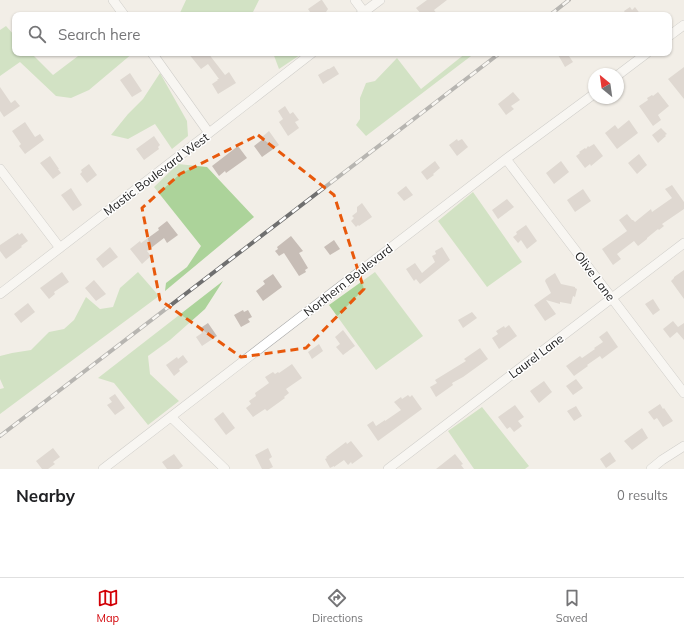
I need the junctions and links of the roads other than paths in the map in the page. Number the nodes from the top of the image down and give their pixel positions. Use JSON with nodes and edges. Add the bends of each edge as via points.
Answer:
{"nodes":[{"id":1,"x":113,"y":0,"type":"edge"},
{"id":2,"x":355,"y":0,"type":"edge"},
{"id":3,"x":380,"y":0,"type":"edge"},
{"id":4,"x":122,"y":12,"type":"edge"},
{"id":5,"x":361,"y":12,"type":"edge"},
{"id":6,"x":363,"y":12,"type":"edge"},
{"id":7,"x":684,"y":25,"type":"edge"},
{"id":8,"x":672,"y":34,"type":"edge"},
{"id":9,"x":154,"y":56,"type":"edge"},
{"id":10,"x":308,"y":56,"type":"edge"},
{"id":11,"x":643,"y":56,"type":"edge"},
{"id":12,"x":624,"y":70,"type":"edge"},
{"id":13,"x":588,"y":98,"type":"edge"},
{"id":14,"x":209,"y":134,"type":"junction"},
{"id":15,"x":506,"y":159,"type":"junction"},
{"id":16,"x":0,"y":169,"type":"edge"},
{"id":17,"x":684,"y":243,"type":"edge"},
{"id":18,"x":60,"y":248,"type":"junction"},
{"id":19,"x":0,"y":294,"type":"edge"},
{"id":20,"x":612,"y":299,"type":"junction"},
{"id":21,"x":684,"y":393,"type":"edge"},
{"id":22,"x":171,"y":417,"type":"junction"},
{"id":23,"x":684,"y":446,"type":"edge"},
{"id":24,"x":103,"y":469,"type":"edge"},
{"id":25,"x":225,"y":469,"type":"edge"},
{"id":26,"x":388,"y":469,"type":"edge"},
{"id":27,"x":651,"y":469,"type":"edge"}],
"edges":[{"from":1,"to":4,"type":"street"},
{"from":2,"to":5,"type":"street"},
{"from":3,"to":6,"type":"street"},
{"from":7,"to":8,"type":"street"},
{"from":9,"to":14,"type":"street"},
{"from":10,"to":14,"type":"street","name":"Mastic Boulevard West"},
{"from":11,"to":12,"type":"street"},
{"from":13,"to":15,"type":"street","name":"Northern Boulevard"},
{"from":14,"to":18,"type":"street","name":"Mastic Boulevard West"},
{"from":15,"to":20,"type":"street","name":"Olive Lane"},
{"from":15,"to":22,"type":"street","name":"Northern Boulevard"},
{"from":16,"to":18,"type":"street"},
{"from":17,"to":20,"type":"street","name":"Laurel Lane"},
{"from":18,"to":19,"type":"street","name":"Mastic Boulevard West"},
{"from":20,"to":21,"type":"street","name":"Olive Lane"},
{"from":20,"to":26,"type":"street","name":"Laurel Lane"},
{"from":22,"to":24,"type":"street","name":"Northern Boulevard"},
{"from":22,"to":25,"type":"street"},
{"from":23,"to":27,"type":"street"}]}
